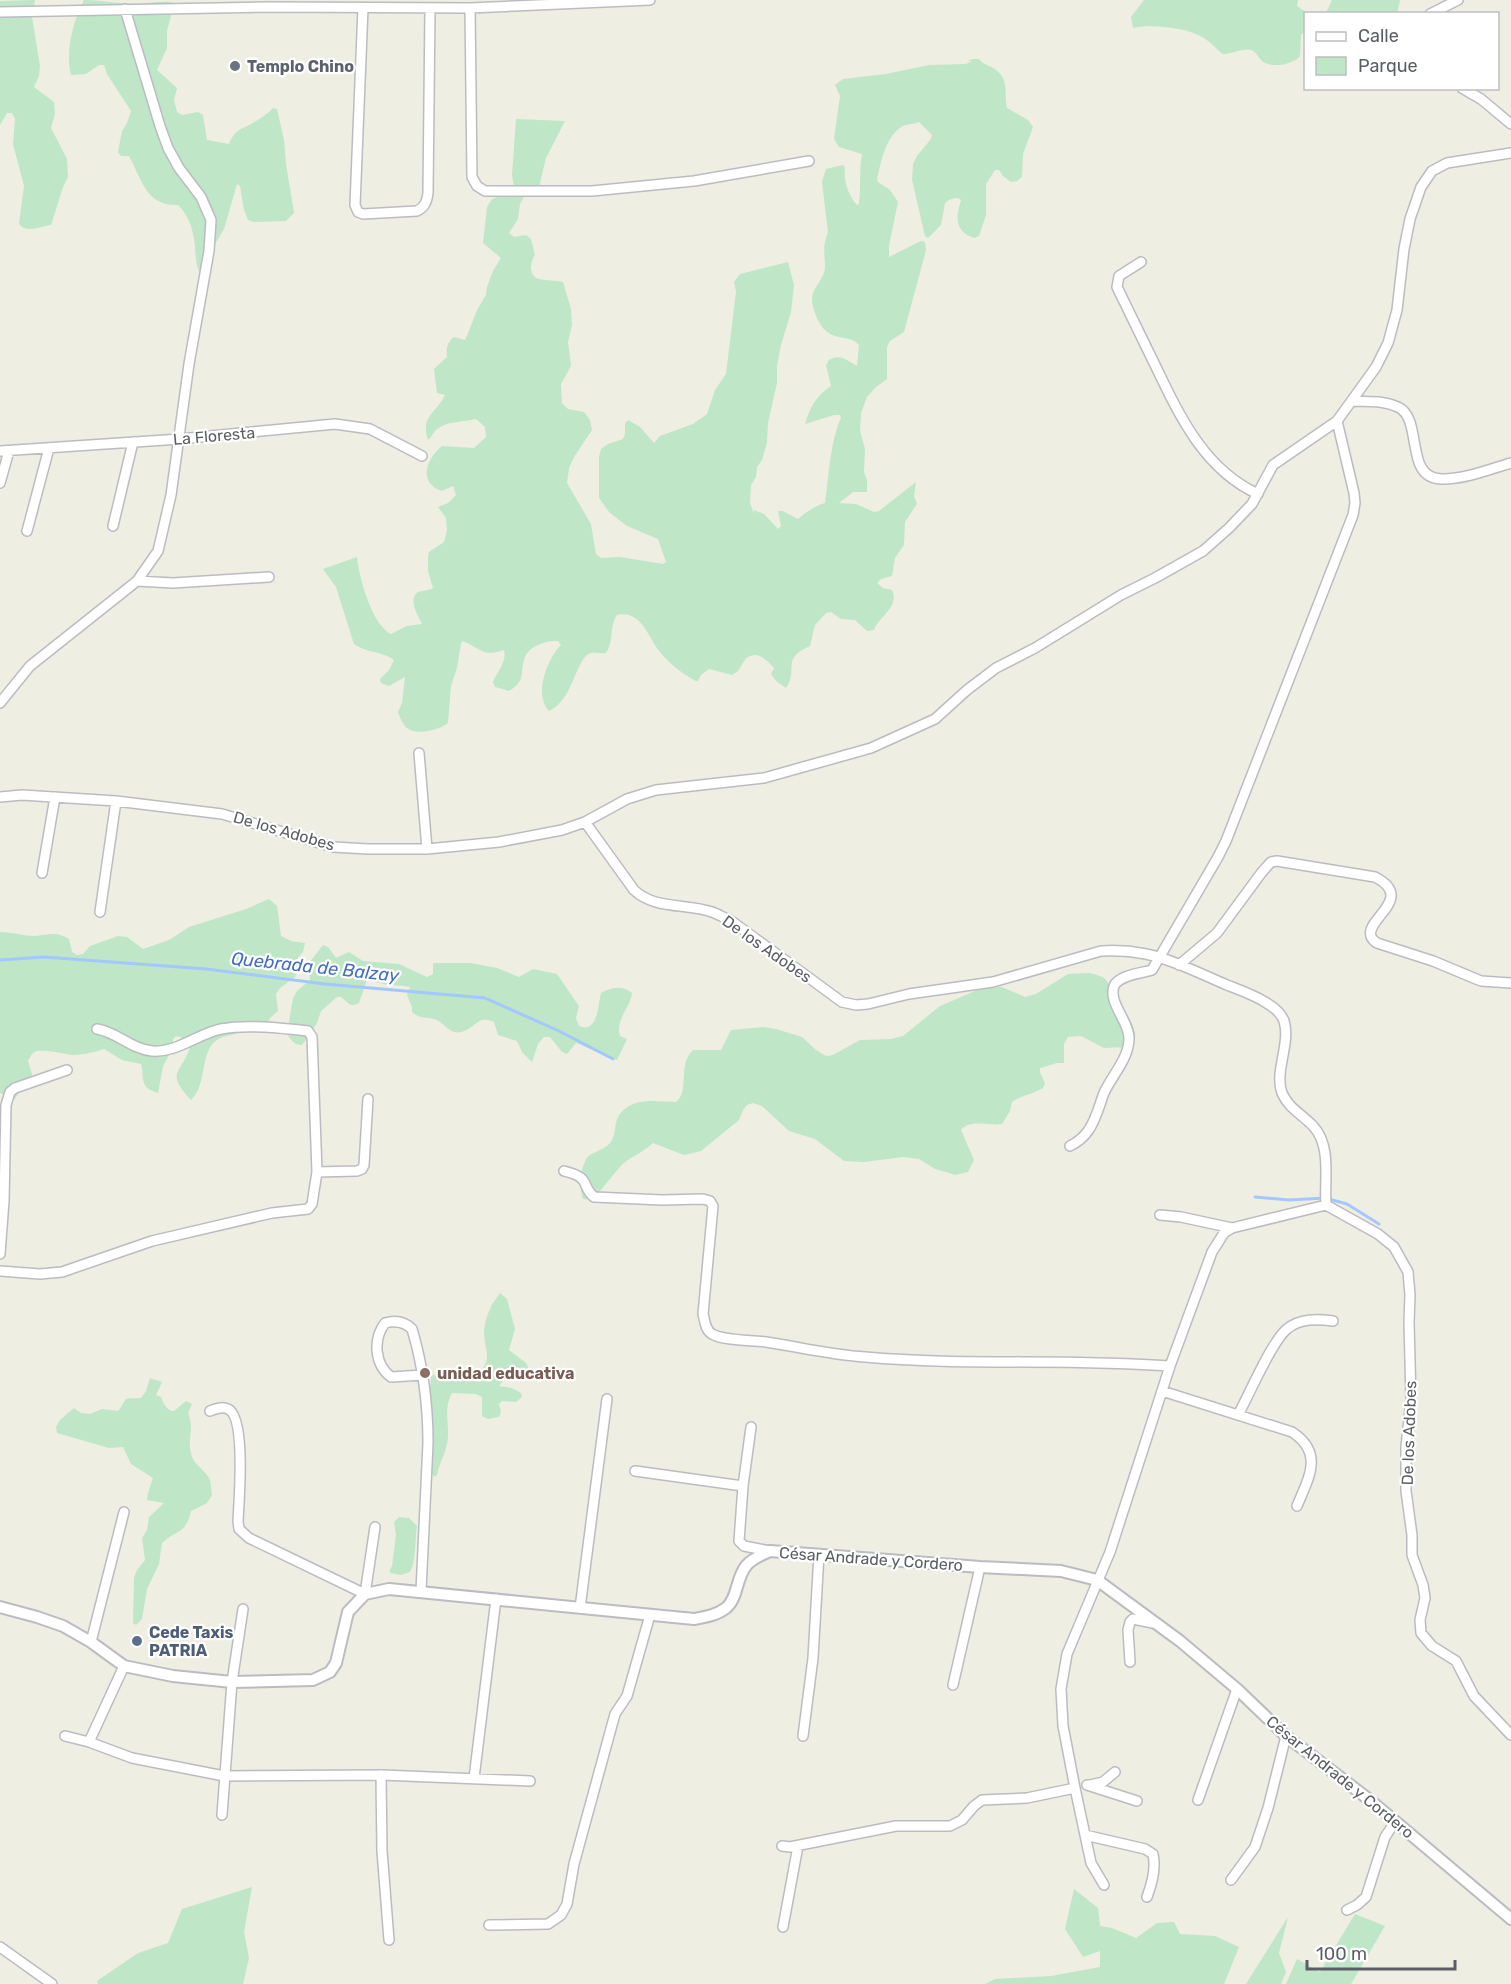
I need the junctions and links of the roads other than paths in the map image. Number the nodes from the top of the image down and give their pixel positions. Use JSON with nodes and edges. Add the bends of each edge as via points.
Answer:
{"nodes":[{"id":1,"x":650,"y":0,"type":"edge"},
{"id":2,"x":1458,"y":0,"type":"edge"},
{"id":3,"x":269,"y":3,"type":"edge"},
{"id":4,"x":363,"y":8,"type":"junction"},
{"id":5,"x":430,"y":8,"type":"junction"},
{"id":6,"x":470,"y":8,"type":"junction"},
{"id":7,"x":125,"y":9,"type":"junction"},
{"id":8,"x":0,"y":12,"type":"edge"},
{"id":9,"x":1434,"y":12,"type":"edge"},
{"id":10,"x":1465,"y":90,"type":"edge"},
{"id":11,"x":1511,"y":124,"type":"edge"},
{"id":12,"x":1511,"y":153,"type":"edge"},
{"id":13,"x":809,"y":162,"type":"dead end"},
{"id":14,"x":1141,"y":262,"type":"dead end"},
{"id":15,"x":1352,"y":401,"type":"junction"},
{"id":16,"x":1337,"y":421,"type":"junction"},
{"id":17,"x":180,"y":439,"type":"junction"},
{"id":18,"x":133,"y":442,"type":"junction"},
{"id":19,"x":48,"y":448,"type":"junction"},
{"id":20,"x":5,"y":451,"type":"edge"},
{"id":21,"x":422,"y":456,"type":"dead end"},
{"id":22,"x":1511,"y":463,"type":"edge"},
{"id":23,"x":0,"y":483,"type":"edge"},
{"id":24,"x":1258,"y":494,"type":"junction"},
{"id":25,"x":113,"y":526,"type":"dead end"},
{"id":26,"x":27,"y":531,"type":"dead end"},
{"id":27,"x":269,"y":577,"type":"dead end"},
{"id":28,"x":137,"y":581,"type":"junction"},
{"id":29,"x":0,"y":703,"type":"edge"},
{"id":30,"x":419,"y":753,"type":"dead end"},
{"id":31,"x":55,"y":796,"type":"junction"},
{"id":32,"x":0,"y":797,"type":"edge"},
{"id":33,"x":116,"y":801,"type":"junction"},
{"id":34,"x":585,"y":822,"type":"junction"},
{"id":35,"x":427,"y":849,"type":"junction"},
{"id":36,"x":42,"y":873,"type":"dead end"},
{"id":37,"x":100,"y":912,"type":"dead end"},
{"id":38,"x":1158,"y":958,"type":"junction"},
{"id":39,"x":1179,"y":965,"type":"junction"},
{"id":40,"x":1511,"y":983,"type":"edge"},
{"id":41,"x":97,"y":1029,"type":"dead end"},
{"id":42,"x":67,"y":1070,"type":"dead end"},
{"id":43,"x":368,"y":1099,"type":"dead end"},
{"id":44,"x":1070,"y":1146,"type":"dead end"},
{"id":45,"x":564,"y":1171,"type":"dead end"},
{"id":46,"x":317,"y":1172,"type":"junction"},
{"id":47,"x":1326,"y":1203,"type":"junction"},
{"id":48,"x":1160,"y":1215,"type":"dead end"},
{"id":49,"x":1232,"y":1228,"type":"junction"},
{"id":50,"x":0,"y":1254,"type":"edge"},
{"id":51,"x":0,"y":1271,"type":"edge"},
{"id":52,"x":1333,"y":1321,"type":"dead end"},
{"id":53,"x":1170,"y":1366,"type":"junction"},
{"id":54,"x":423,"y":1375,"type":"junction"},
{"id":55,"x":1162,"y":1391,"type":"junction"},
{"id":56,"x":607,"y":1399,"type":"dead end"},
{"id":57,"x":210,"y":1410,"type":"dead end"},
{"id":58,"x":1238,"y":1415,"type":"junction"},
{"id":59,"x":752,"y":1427,"type":"dead end"},
{"id":60,"x":635,"y":1471,"type":"dead end"},
{"id":61,"x":743,"y":1486,"type":"junction"},
{"id":62,"x":1297,"y":1506,"type":"dead end"},
{"id":63,"x":124,"y":1512,"type":"dead end"},
{"id":64,"x":375,"y":1527,"type":"dead end"},
{"id":65,"x":770,"y":1551,"type":"junction"},
{"id":66,"x":819,"y":1554,"type":"junction"},
{"id":67,"x":980,"y":1567,"type":"junction"},
{"id":68,"x":1097,"y":1580,"type":"junction"},
{"id":69,"x":421,"y":1591,"type":"junction"},
{"id":70,"x":365,"y":1594,"type":"junction"},
{"id":71,"x":496,"y":1599,"type":"junction"},
{"id":72,"x":0,"y":1607,"type":"edge"},
{"id":73,"x":580,"y":1608,"type":"junction"},
{"id":74,"x":243,"y":1609,"type":"dead end"},
{"id":75,"x":650,"y":1615,"type":"junction"},
{"id":76,"x":1158,"y":1625,"type":"junction"},
{"id":77,"x":91,"y":1642,"type":"junction"},
{"id":78,"x":1130,"y":1662,"type":"dead end"},
{"id":79,"x":124,"y":1666,"type":"junction"},
{"id":80,"x":232,"y":1682,"type":"junction"},
{"id":81,"x":953,"y":1685,"type":"dead end"},
{"id":82,"x":1237,"y":1689,"type":"junction"},
{"id":83,"x":1511,"y":1735,"type":"edge"},
{"id":84,"x":65,"y":1736,"type":"dead end"},
{"id":85,"x":803,"y":1736,"type":"dead end"},
{"id":86,"x":1286,"y":1736,"type":"junction"},
{"id":87,"x":89,"y":1742,"type":"junction"},
{"id":88,"x":1115,"y":1772,"type":"dead end"},
{"id":89,"x":381,"y":1775,"type":"junction"},
{"id":90,"x":224,"y":1776,"type":"junction"},
{"id":91,"x":474,"y":1778,"type":"junction"},
{"id":92,"x":530,"y":1781,"type":"dead end"},
{"id":93,"x":1074,"y":1784,"type":"junction"},
{"id":94,"x":1087,"y":1785,"type":"junction"},
{"id":95,"x":1198,"y":1800,"type":"dead end"},
{"id":96,"x":1137,"y":1801,"type":"dead end"},
{"id":97,"x":222,"y":1815,"type":"dead end"},
{"id":98,"x":1395,"y":1822,"type":"junction"},
{"id":99,"x":1085,"y":1835,"type":"junction"},
{"id":100,"x":798,"y":1845,"type":"junction"},
{"id":101,"x":782,"y":1846,"type":"dead end"},
{"id":102,"x":1231,"y":1880,"type":"dead end"},
{"id":103,"x":1104,"y":1884,"type":"dead end"},
{"id":104,"x":1147,"y":1897,"type":"dead end"},
{"id":105,"x":1347,"y":1910,"type":"dead end"},
{"id":106,"x":1511,"y":1919,"type":"edge"},
{"id":107,"x":489,"y":1925,"type":"dead end"},
{"id":108,"x":783,"y":1927,"type":"dead end"},
{"id":109,"x":389,"y":1940,"type":"dead end"},
{"id":110,"x":0,"y":1947,"type":"edge"},
{"id":111,"x":52,"y":1984,"type":"edge"}],
"edges":[{"from":1,"to":6,"type":"street"},
{"from":2,"to":9,"type":"street"},
{"from":3,"to":4,"type":"street"},
{"from":3,"to":7,"type":"street"},
{"from":4,"to":5,"type":"street"},
{"from":4,"to":5,"type":"street","via":[[355,205],[363,214],[417,211],[426,203]]},
{"from":5,"to":6,"type":"street"},
{"from":6,"to":13,"type":"street","via":[[472,177],[485,191],[592,191],[694,181]]},
{"from":7,"to":8,"type":"street"},
{"from":7,"to":17,"type":"street","via":[[168,148],[201,197],[211,220]]},
{"from":10,"to":11,"type":"street"},
{"from":12,"to":15,"type":"street","via":[[1447,163],[1432,171],[1421,187],[1410,219],[1397,310],[1388,343]]},
{"from":14,"to":24,"type":"street","via":[[1119,276],[1117,287],[1179,414],[1205,453],[1231,479]]},
{"from":15,"to":16,"type":"street"},
{"from":15,"to":22,"type":"street","via":[[1378,401],[1400,408],[1410,419],[1420,465],[1427,474],[1441,480]]},
{"from":16,"to":24,"type":"street","via":[[1273,465]]},
{"from":16,"to":38,"type":"street","via":[[1354,493],[1353,515],[1226,841]]},
{"from":17,"to":18,"type":"street","name":"La Floresta"},
{"from":17,"to":21,"type":"street","name":"La Floresta","via":[[335,424],[370,429]]},
{"from":17,"to":28,"type":"street","via":[[158,551]]},
{"from":18,"to":19,"type":"street","name":"La Floresta"},
{"from":18,"to":25,"type":"street"},
{"from":19,"to":20,"type":"street","name":"La Floresta"},
{"from":19,"to":26,"type":"street"},
{"from":20,"to":23,"type":"street"},
{"from":24,"to":34,"type":"street","via":[[1203,551],[996,668],[934,719],[871,748],[764,778],[656,790],[627,799]]},
{"from":27,"to":28,"type":"street","via":[[173,583]]},
{"from":28,"to":29,"type":"street","via":[[30,666]]},
{"from":30,"to":35,"type":"street"},
{"from":31,"to":32,"type":"street","name":"De los Adobes"},
{"from":31,"to":33,"type":"street","name":"De los Adobes"},
{"from":31,"to":36,"type":"street"},
{"from":33,"to":35,"type":"street","name":"De los Adobes","via":[[222,814],[333,847]]},
{"from":33,"to":37,"type":"street"},
{"from":34,"to":35,"type":"street","name":"De los Adobes","via":[[499,842]]},
{"from":34,"to":38,"type":"street","name":"De los Adobes","via":[[641,897],[712,912],[730,920],[842,1002],[868,1004],[993,982],[1101,951],[1119,950]]},
{"from":38,"to":39,"type":"street","name":"De los Adobes"},
{"from":38,"to":44,"type":"street","via":[[1152,970],[1118,981],[1114,987],[1113,997],[1128,1028],[1127,1051],[1088,1130]]},
{"from":39,"to":40,"type":"street","via":[[1216,933],[1262,872],[1277,861],[1384,881],[1391,898],[1370,933],[1377,943],[1480,981]]},
{"from":39,"to":47,"type":"street","name":"De los Adobes","via":[[1264,1001],[1284,1019],[1281,1091],[1291,1108],[1314,1126],[1321,1137]]},
{"from":41,"to":46,"type":"street","via":[[152,1051],[184,1045],[223,1029],[308,1031],[312,1037]]},
{"from":42,"to":50,"type":"street","via":[[10,1092],[6,1105]]},
{"from":43,"to":46,"type":"street","via":[[362,1169]]},
{"from":45,"to":53,"type":"street","via":[[584,1179],[594,1197],[710,1201],[713,1206],[704,1314],[711,1334],[867,1358]]},
{"from":46,"to":51,"type":"street","via":[[308,1209],[272,1213],[152,1241],[62,1272]]},
{"from":47,"to":49,"type":"street"},
{"from":47,"to":83,"type":"street","name":"De los Adobes","via":[[1394,1247],[1408,1272],[1411,1400],[1406,1491],[1412,1555],[1425,1598],[1420,1634],[1456,1661],[1474,1696]]},
{"from":48,"to":49,"type":"street"},
{"from":49,"to":53,"type":"street","via":[[1212,1252]]},
{"from":52,"to":58,"type":"street","via":[[1304,1321],[1288,1328]]},
{"from":53,"to":55,"type":"street"},
{"from":54,"to":54,"type":"street","via":[[412,1329],[400,1322],[385,1323],[377,1339],[385,1372],[391,1377]]},
{"from":54,"to":69,"type":"street","via":[[428,1443]]},
{"from":55,"to":58,"type":"street"},
{"from":55,"to":68,"type":"street","via":[[1110,1552]]},
{"from":56,"to":73,"type":"street"},
{"from":57,"to":70,"type":"street","via":[[224,1407],[236,1418],[241,1449],[239,1529],[287,1558]]},
{"from":58,"to":62,"type":"street","via":[[1301,1438],[1312,1456],[1312,1468]]},
{"from":59,"to":61,"type":"street"},
{"from":60,"to":61,"type":"street"},
{"from":61,"to":65,"type":"street","via":[[739,1541],[744,1546]]},
{"from":63,"to":77,"type":"street"},
{"from":64,"to":70,"type":"street"},
{"from":65,"to":66,"type":"street","name":"César Andrade y Cordero"},
{"from":65,"to":75,"type":"street","name":"César Andrade y Cordero","via":[[744,1568],[730,1603],[718,1613],[694,1619]]},
{"from":66,"to":67,"type":"street","name":"César Andrade y Cordero"},
{"from":66,"to":85,"type":"street","via":[[813,1658]]},
{"from":67,"to":68,"type":"street","name":"César Andrade y Cordero","via":[[1061,1571]]},
{"from":67,"to":81,"type":"street"},
{"from":68,"to":76,"type":"street","name":"César Andrade y Cordero"},
{"from":68,"to":93,"type":"street","via":[[1067,1654],[1061,1689],[1063,1726]]},
{"from":69,"to":70,"type":"street","name":"César Andrade y Cordero","via":[[389,1589]]},
{"from":69,"to":71,"type":"street","name":"César Andrade y Cordero"},
{"from":70,"to":80,"type":"street","via":[[348,1612],[336,1663],[330,1672],[313,1680]]},
{"from":71,"to":73,"type":"street","name":"César Andrade y Cordero"},
{"from":71,"to":91,"type":"street"},
{"from":72,"to":77,"type":"street","via":[[63,1626]]},
{"from":73,"to":75,"type":"street","name":"César Andrade y Cordero"},
{"from":74,"to":80,"type":"street"},
{"from":75,"to":107,"type":"street","via":[[627,1696],[615,1714],[574,1864],[567,1904],[561,1915],[548,1924]]},
{"from":76,"to":78,"type":"street","via":[[1133,1619],[1130,1622]]},
{"from":76,"to":82,"type":"street","name":"César Andrade y Cordero"},
{"from":77,"to":79,"type":"street"},
{"from":79,"to":80,"type":"street"},
{"from":79,"to":87,"type":"street"},
{"from":80,"to":90,"type":"street"},
{"from":82,"to":86,"type":"street","name":"César Andrade y Cordero"},
{"from":82,"to":95,"type":"street"},
{"from":84,"to":87,"type":"street"},
{"from":86,"to":98,"type":"street","name":"César Andrade y Cordero"},
{"from":86,"to":102,"type":"street","via":[[1255,1847]]},
{"from":87,"to":90,"type":"street","via":[[132,1758]]},
{"from":88,"to":94,"type":"street","via":[[1103,1782]]},
{"from":89,"to":90,"type":"street"},
{"from":89,"to":91,"type":"street"},
{"from":89,"to":109,"type":"street"},
{"from":90,"to":97,"type":"street"},
{"from":91,"to":92,"type":"street"},
{"from":93,"to":94,"type":"street"},
{"from":93,"to":99,"type":"street"},
{"from":93,"to":100,"type":"street","via":[[1027,1798],[982,1800],[950,1826],[896,1826]]},
{"from":94,"to":96,"type":"street"},
{"from":98,"to":105,"type":"street","via":[[1385,1837],[1366,1897]]},
{"from":98,"to":106,"type":"street","name":"César Andrade y Cordero"},
{"from":99,"to":103,"type":"street","via":[[1091,1863]]},
{"from":99,"to":104,"type":"street","via":[[1153,1854],[1153,1880]]},
{"from":100,"to":101,"type":"street"},
{"from":100,"to":108,"type":"street"},
{"from":110,"to":111,"type":"street"}]}
